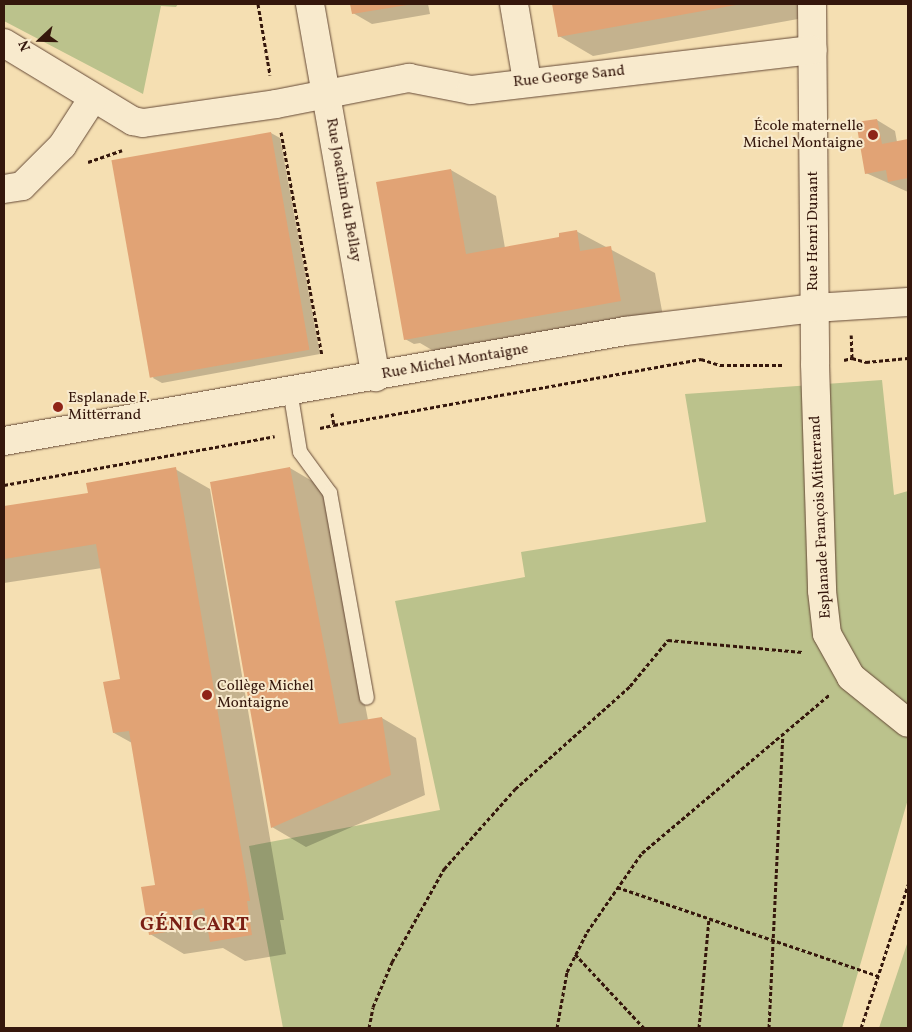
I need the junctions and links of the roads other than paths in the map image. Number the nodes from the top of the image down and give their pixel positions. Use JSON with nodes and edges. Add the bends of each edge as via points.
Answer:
{"nodes":[{"id":1,"x":310,"y":4,"type":"edge"},
{"id":2,"x":514,"y":4,"type":"edge"},
{"id":3,"x":812,"y":4,"type":"edge"},
{"id":4,"x":4,"y":43,"type":"edge"},
{"id":5,"x":812,"y":50,"type":"junction"},
{"id":6,"x":527,"y":81,"type":"junction"},
{"id":7,"x":326,"y":94,"type":"junction"},
{"id":8,"x":93,"y":98,"type":"junction"},
{"id":9,"x":4,"y":189,"type":"edge"},
{"id":10,"x":908,"y":302,"type":"edge"},
{"id":11,"x":814,"y":308,"type":"junction"},
{"id":12,"x":376,"y":377,"type":"junction"},
{"id":13,"x":290,"y":390,"type":"junction"},
{"id":14,"x":4,"y":441,"type":"edge"},
{"id":15,"x":367,"y":698,"type":"dead end"},
{"id":16,"x":908,"y":722,"type":"edge"}],
"edges":[{"from":1,"to":7,"type":"street","name":"Rue Joachim du Bellay"},
{"from":2,"to":6,"type":"street"},
{"from":3,"to":5,"type":"street","name":"Rue Henri Dunant"},
{"from":4,"to":8,"type":"street","name":"Rue George Sand"},
{"from":5,"to":6,"type":"street","name":"Rue George Sand"},
{"from":5,"to":11,"type":"street","name":"Rue Henri Dunant"},
{"from":6,"to":7,"type":"street","name":"Rue George Sand","via":[[471,90],[409,78]]},
{"from":7,"to":8,"type":"street","name":"Rue George Sand","via":[[143,122],[133,121]]},
{"from":7,"to":12,"type":"street","name":"Rue Joachim du Bellay"},
{"from":8,"to":9,"type":"street","via":[[62,146],[22,186]]},
{"from":10,"to":11,"type":"street","name":"Rue Michel Montaigne"},
{"from":11,"to":12,"type":"street","name":"Rue Michel Montaigne","via":[[625,331]]},
{"from":11,"to":16,"type":"street","name":"Esplanade François Mitterrand","via":[[822,591],[827,634],[844,665]]},
{"from":12,"to":13,"type":"street","name":"Rue Michel Montaigne"},
{"from":13,"to":14,"type":"street","name":"Rue Michel Montaigne"},
{"from":13,"to":15,"type":"lane","via":[[300,452],[330,493]]}]}
